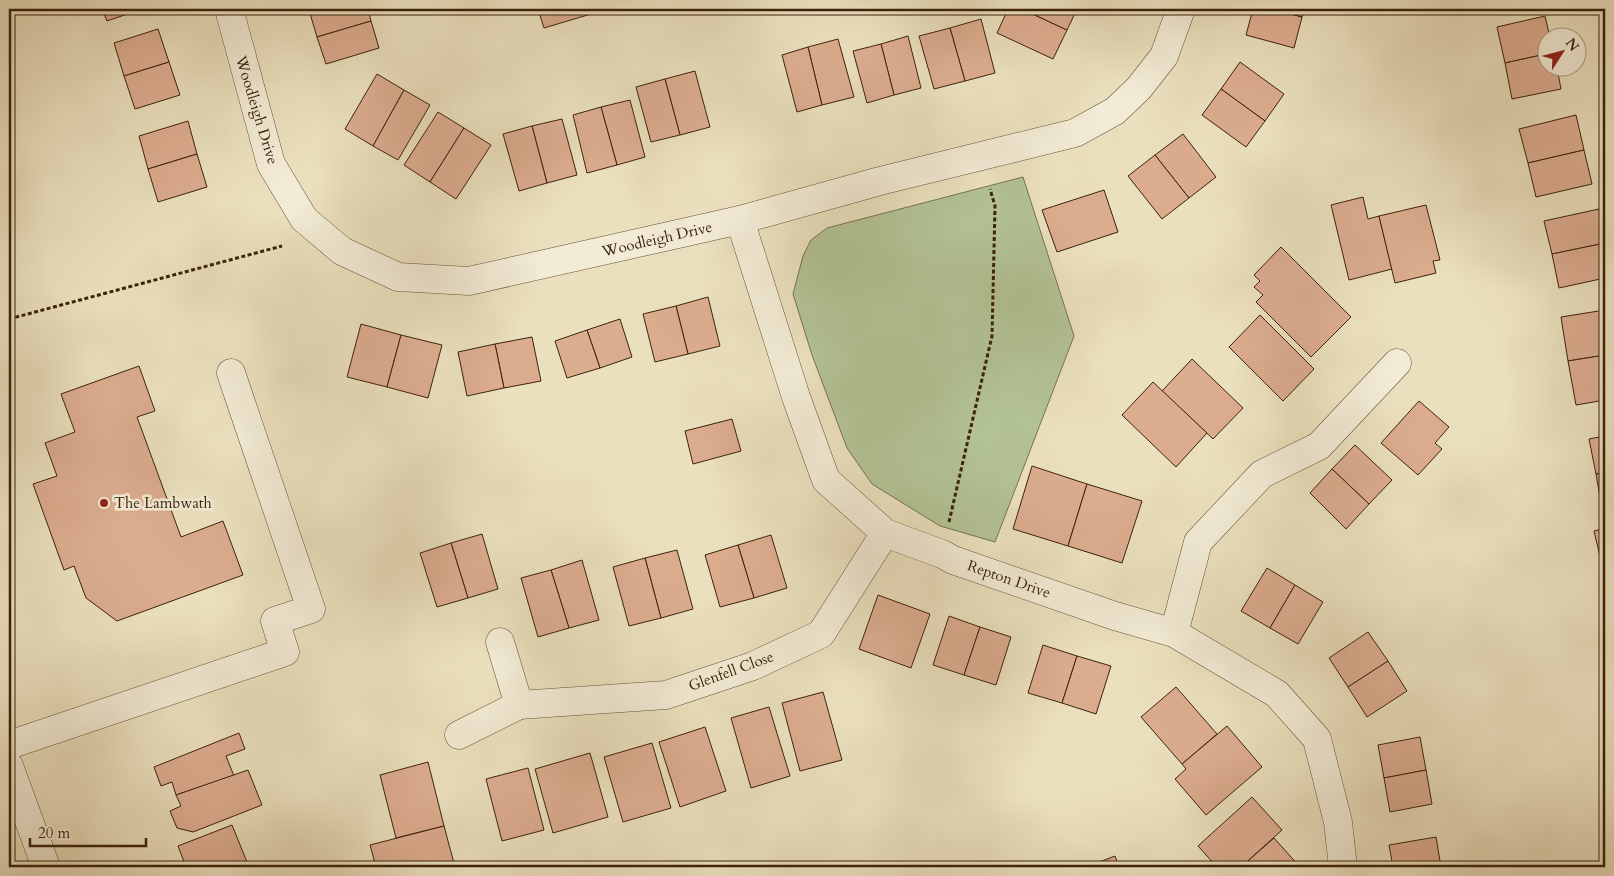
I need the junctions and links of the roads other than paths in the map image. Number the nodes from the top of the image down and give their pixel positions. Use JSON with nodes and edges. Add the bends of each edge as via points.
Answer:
{"nodes":[{"id":1,"x":229,"y":9,"type":"edge"},
{"id":2,"x":1181,"y":9,"type":"edge"},
{"id":3,"x":740,"y":220,"type":"junction"},
{"id":4,"x":1397,"y":363,"type":"dead end"},
{"id":5,"x":231,"y":373,"type":"dead end"},
{"id":6,"x":885,"y":533,"type":"junction"},
{"id":7,"x":1174,"y":633,"type":"junction"},
{"id":8,"x":500,"y":642,"type":"dead end"},
{"id":9,"x":519,"y":705,"type":"junction"},
{"id":10,"x":459,"y":735,"type":"dead end"},
{"id":11,"x":9,"y":745,"type":"edge"},
{"id":12,"x":9,"y":766,"type":"edge"},
{"id":13,"x":46,"y":867,"type":"edge"},
{"id":14,"x":1343,"y":867,"type":"edge"}],
"edges":[{"from":1,"to":3,"type":"street","name":"Woodleigh Drive","via":[[271,164],[304,219],[342,251],[398,277],[469,282]]},
{"from":2,"to":3,"type":"street","name":"Woodleigh Drive","via":[[1164,56],[1139,88],[1115,111],[1075,133],[880,181]]},
{"from":3,"to":6,"type":"street","name":"Repton Drive","via":[[826,480]]},
{"from":4,"to":7,"type":"street","via":[[1319,446],[1262,474],[1198,542]]},
{"from":5,"to":11,"type":"street","via":[[311,609],[275,621],[285,652]]},
{"from":6,"to":7,"type":"street","name":"Repton Drive","via":[[953,560]]},
{"from":6,"to":9,"type":"street","name":"Glenfell Close","via":[[821,634],[762,662],[666,695]]},
{"from":7,"to":14,"type":"street","name":"Repton Drive","via":[[1277,694],[1317,740],[1338,822]]},
{"from":8,"to":9,"type":"street"},
{"from":9,"to":10,"type":"street","name":"Glenfell Close"},
{"from":12,"to":13,"type":"street"}]}
